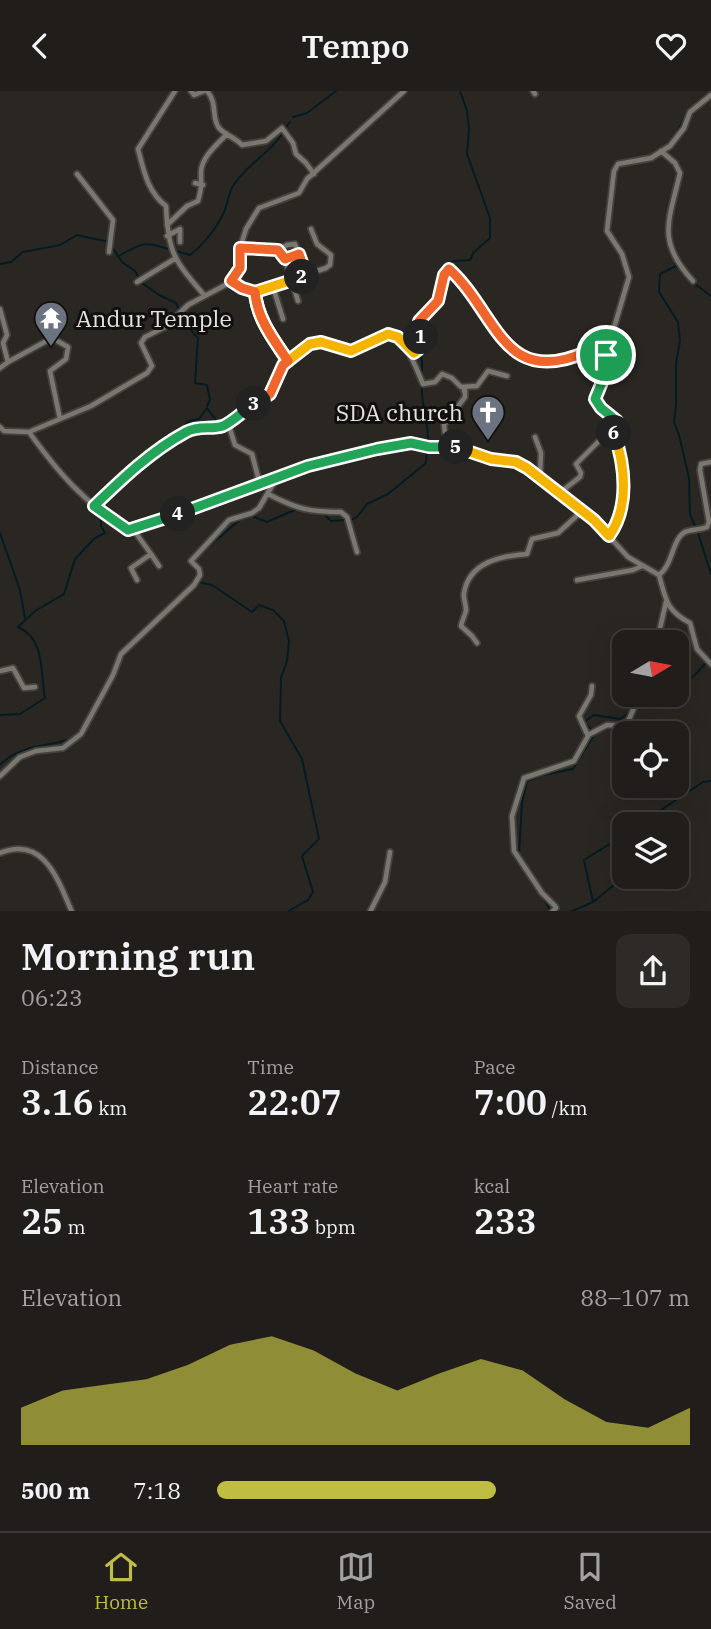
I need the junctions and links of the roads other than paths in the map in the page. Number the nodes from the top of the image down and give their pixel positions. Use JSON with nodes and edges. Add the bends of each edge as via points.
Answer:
{"nodes":[{"id":1,"x":175,"y":91,"type":"edge"},
{"id":2,"x":191,"y":91,"type":"edge"},
{"id":3,"x":205,"y":91,"type":"edge"},
{"id":4,"x":404,"y":91,"type":"edge"},
{"id":5,"x":711,"y":96,"type":"edge"},
{"id":6,"x":227,"y":134,"type":"junction"},
{"id":7,"x":661,"y":151,"type":"junction"},
{"id":8,"x":77,"y":174,"type":"dead end"},
{"id":9,"x":314,"y":174,"type":"junction"},
{"id":10,"x":195,"y":183,"type":"dead end"},
{"id":11,"x":203,"y":185,"type":"junction"},
{"id":12,"x":166,"y":225,"type":"junction"},
{"id":13,"x":311,"y":229,"type":"dead end"},
{"id":14,"x":167,"y":236,"type":"junction"},
{"id":15,"x":180,"y":242,"type":"dead end"},
{"id":16,"x":110,"y":247,"type":"dead end"},
{"id":17,"x":240,"y":248,"type":"junction"},
{"id":18,"x":278,"y":250,"type":"junction"},
{"id":19,"x":299,"y":254,"type":"junction"},
{"id":20,"x":176,"y":258,"type":"junction"},
{"id":21,"x":285,"y":259,"type":"junction"},
{"id":22,"x":306,"y":274,"type":"junction"},
{"id":23,"x":292,"y":279,"type":"junction"},
{"id":24,"x":231,"y":281,"type":"junction"},
{"id":25,"x":693,"y":281,"type":"dead end"},
{"id":26,"x":137,"y":282,"type":"dead end"},
{"id":27,"x":273,"y":287,"type":"junction"},
{"id":28,"x":255,"y":292,"type":"junction"},
{"id":29,"x":204,"y":295,"type":"junction"},
{"id":30,"x":298,"y":301,"type":"dead end"},
{"id":31,"x":0,"y":309,"type":"edge"},
{"id":32,"x":283,"y":319,"type":"dead end"},
{"id":33,"x":403,"y":343,"type":"junction"},
{"id":34,"x":606,"y":355,"type":"junction"},
{"id":35,"x":288,"y":361,"type":"junction"},
{"id":36,"x":8,"y":362,"type":"junction"},
{"id":37,"x":0,"y":368,"type":"edge"},
{"id":38,"x":507,"y":376,"type":"dead end"},
{"id":39,"x":465,"y":389,"type":"junction"},
{"id":40,"x":60,"y":419,"type":"junction"},
{"id":41,"x":228,"y":423,"type":"junction"},
{"id":42,"x":0,"y":426,"type":"edge"},
{"id":43,"x":613,"y":427,"type":"junction"},
{"id":44,"x":29,"y":432,"type":"junction"},
{"id":45,"x":535,"y":437,"type":"dead end"},
{"id":46,"x":447,"y":447,"type":"junction"},
{"id":47,"x":711,"y":462,"type":"edge"},
{"id":48,"x":540,"y":476,"type":"junction"},
{"id":49,"x":276,"y":479,"type":"junction"},
{"id":50,"x":258,"y":485,"type":"junction"},
{"id":51,"x":268,"y":494,"type":"junction"},
{"id":52,"x":558,"y":494,"type":"junction"},
{"id":53,"x":94,"y":506,"type":"junction"},
{"id":54,"x":582,"y":511,"type":"junction"},
{"id":55,"x":133,"y":529,"type":"junction"},
{"id":56,"x":609,"y":536,"type":"junction"},
{"id":57,"x":357,"y":552,"type":"dead end"},
{"id":58,"x":151,"y":555,"type":"junction"},
{"id":59,"x":159,"y":566,"type":"dead end"},
{"id":60,"x":642,"y":566,"type":"junction"},
{"id":61,"x":659,"y":575,"type":"junction"},
{"id":62,"x":137,"y":580,"type":"dead end"},
{"id":63,"x":577,"y":580,"type":"dead end"},
{"id":64,"x":667,"y":601,"type":"junction"},
{"id":65,"x":660,"y":630,"type":"edge"},
{"id":66,"x":477,"y":643,"type":"dead end"},
{"id":67,"x":711,"y":664,"type":"edge"},
{"id":68,"x":0,"y":671,"type":"edge"},
{"id":69,"x":592,"y":686,"type":"dead end"},
{"id":70,"x":35,"y":687,"type":"dead end"},
{"id":71,"x":636,"y":707,"type":"edge"},
{"id":72,"x":587,"y":736,"type":"junction"},
{"id":73,"x":0,"y":776,"type":"edge"},
{"id":74,"x":390,"y":852,"type":"dead end"},
{"id":75,"x":0,"y":853,"type":"edge"},
{"id":76,"x":72,"y":911,"type":"edge"},
{"id":77,"x":370,"y":911,"type":"edge"},
{"id":78,"x":553,"y":911,"type":"edge"}],
"edges":[{"from":1,"to":12,"type":"street","via":[[138,149],[146,182],[166,206]]},
{"from":2,"to":3,"type":"street","via":[[194,95]]},
{"from":3,"to":6,"type":"street","via":[[213,98],[216,124]]},
{"from":4,"to":9,"type":"street"},
{"from":5,"to":7,"type":"street","via":[[690,112],[674,141]]},
{"from":6,"to":9,"type":"street","via":[[242,145],[266,141],[282,128]]},
{"from":6,"to":11,"type":"street","via":[[200,169]]},
{"from":7,"to":25,"type":"street","via":[[680,173],[669,235],[676,262]]},
{"from":7,"to":34,"type":"street","via":[[645,160],[618,164],[614,171],[607,229],[629,277]]},
{"from":8,"to":16,"type":"street","via":[[113,220]]},
{"from":9,"to":17,"type":"street","via":[[299,193],[259,208]]},
{"from":10,"to":11,"type":"street"},
{"from":11,"to":12,"type":"street","via":[[198,201]]},
{"from":12,"to":14,"type":"street"},
{"from":13,"to":22,"type":"street","via":[[332,261],[326,268]]},
{"from":14,"to":15,"type":"street","via":[[180,229]]},
{"from":14,"to":20,"type":"street"},
{"from":17,"to":18,"type":"street"},
{"from":17,"to":24,"type":"street","via":[[240,268]]},
{"from":18,"to":19,"type":"street","via":[[295,244]]},
{"from":18,"to":21,"type":"street"},
{"from":19,"to":21,"type":"street"},
{"from":19,"to":22,"type":"street"},
{"from":20,"to":26,"type":"street"},
{"from":20,"to":29,"type":"street"},
{"from":21,"to":23,"type":"street"},
{"from":22,"to":23,"type":"street"},
{"from":23,"to":27,"type":"street"},
{"from":23,"to":30,"type":"street"},
{"from":24,"to":28,"type":"street"},
{"from":24,"to":29,"type":"street"},
{"from":27,"to":28,"type":"street"},
{"from":27,"to":32,"type":"street"},
{"from":28,"to":35,"type":"street","via":[[267,331]]},
{"from":29,"to":40,"type":"street","via":[[141,342],[152,366],[147,373]]},
{"from":31,"to":36,"type":"street"},
{"from":33,"to":34,"type":"street","via":[[414,353],[418,350],[419,321],[438,301],[449,269],[519,356],[559,361],[586,352],[593,362]]},
{"from":33,"to":35,"type":"street","via":[[388,334],[351,351],[321,342],[310,344]]},
{"from":33,"to":39,"type":"street","via":[[423,384],[435,383],[442,374]]},
{"from":34,"to":43,"type":"street","via":[[605,375],[595,399],[617,421]]},
{"from":35,"to":41,"type":"street","via":[[270,394]]},
{"from":36,"to":37,"type":"street"},
{"from":36,"to":40,"type":"street","via":[[52,338],[68,347],[66,359],[50,371]]},
{"from":38,"to":39,"type":"street","via":[[488,371],[477,386]]},
{"from":39,"to":46,"type":"street","via":[[465,397],[444,425]]},
{"from":40,"to":44,"type":"street"},
{"from":41,"to":50,"type":"street","via":[[235,445],[253,454]]},
{"from":41,"to":53,"type":"street","via":[[187,431],[138,464]]},
{"from":42,"to":44,"type":"street","via":[[4,431]]},
{"from":43,"to":52,"type":"street","via":[[576,464],[580,477]]},
{"from":43,"to":56,"type":"street","via":[[624,494]]},
{"from":44,"to":53,"type":"street","via":[[59,474]]},
{"from":45,"to":48,"type":"street","via":[[540,445]]},
{"from":46,"to":48,"type":"street","via":[[516,462]]},
{"from":46,"to":49,"type":"street","via":[[411,443],[377,449]]},
{"from":47,"to":61,"type":"street","via":[[701,464],[700,470],[707,527],[678,538]]},
{"from":48,"to":52,"type":"street"},
{"from":49,"to":50,"type":"street"},
{"from":49,"to":51,"type":"street"},
{"from":50,"to":55,"type":"street"},
{"from":51,"to":57,"type":"street","via":[[294,507],[341,512]]},
{"from":51,"to":73,"type":"street","via":[[256,510],[229,520],[191,561],[200,573],[194,585],[121,654],[81,734],[63,748],[20,757]]},
{"from":52,"to":54,"type":"street"},
{"from":53,"to":55,"type":"street"},
{"from":54,"to":56,"type":"street"},
{"from":54,"to":66,"type":"street","via":[[558,533],[532,539],[527,554],[494,558],[475,572],[463,597],[466,610],[461,626]]},
{"from":55,"to":58,"type":"street"},
{"from":56,"to":60,"type":"street"},
{"from":58,"to":59,"type":"street"},
{"from":58,"to":62,"type":"street","via":[[131,568]]},
{"from":60,"to":61,"type":"street"},
{"from":60,"to":63,"type":"street"},
{"from":61,"to":64,"type":"street"},
{"from":64,"to":65,"type":"street"},
{"from":64,"to":67,"type":"street","via":[[674,614],[690,623],[697,649]]},
{"from":68,"to":70,"type":"street","via":[[13,668],[24,688]]},
{"from":69,"to":72,"type":"street","via":[[592,695],[579,716]]},
{"from":71,"to":72,"type":"street","via":[[626,726],[607,725]]},
{"from":72,"to":78,"type":"street","via":[[574,761],[523,780],[514,803],[514,851],[555,906]]},
{"from":74,"to":77,"type":"street","via":[[385,882]]},
{"from":75,"to":76,"type":"street","via":[[19,849],[41,855]]}]}
